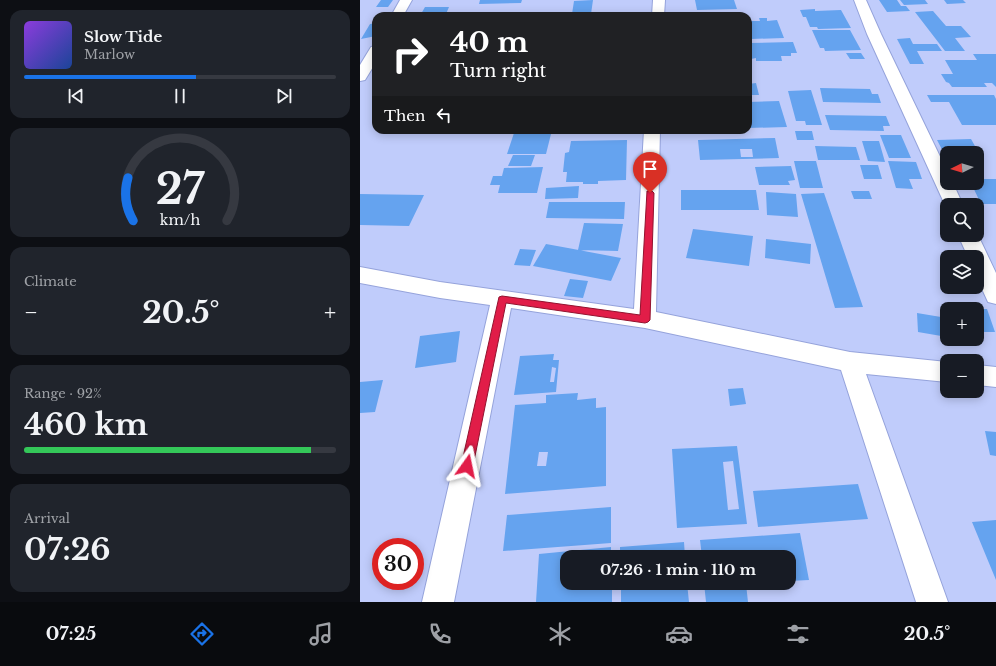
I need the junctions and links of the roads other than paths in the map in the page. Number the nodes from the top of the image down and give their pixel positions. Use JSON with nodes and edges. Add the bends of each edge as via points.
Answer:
{"nodes":[{"id":1,"x":406,"y":0,"type":"edge"},
{"id":2,"x":659,"y":0,"type":"edge"},
{"id":3,"x":860,"y":0,"type":"edge"},
{"id":4,"x":399,"y":12,"type":"edge"},
{"id":5,"x":658,"y":12,"type":"edge"},
{"id":6,"x":372,"y":57,"type":"edge"},
{"id":7,"x":360,"y":77,"type":"edge"},
{"id":8,"x":652,"y":134,"type":"edge"},
{"id":9,"x":951,"y":198,"type":"edge"},
{"id":10,"x":971,"y":242,"type":"edge"},
{"id":11,"x":360,"y":275,"type":"edge"},
{"id":12,"x":996,"y":296,"type":"edge"},
{"id":13,"x":502,"y":299,"type":"junction"},
{"id":14,"x":645,"y":320,"type":"junction"},
{"id":15,"x":850,"y":362,"type":"junction"},
{"id":16,"x":940,"y":371,"type":"edge"},
{"id":17,"x":984,"y":376,"type":"edge"},
{"id":18,"x":996,"y":377,"type":"edge"},
{"id":19,"x":438,"y":602,"type":"edge"},
{"id":20,"x":932,"y":602,"type":"edge"}],
"edges":[{"from":1,"to":4,"type":"street"},
{"from":2,"to":5,"type":"street"},
{"from":3,"to":9,"type":"street"},
{"from":6,"to":7,"type":"street"},
{"from":8,"to":14,"type":"street"},
{"from":10,"to":12,"type":"street"},
{"from":11,"to":13,"type":"street"},
{"from":13,"to":14,"type":"street"},
{"from":13,"to":19,"type":"street"},
{"from":14,"to":15,"type":"street"},
{"from":15,"to":16,"type":"street"},
{"from":15,"to":20,"type":"street"},
{"from":17,"to":18,"type":"street"}]}
